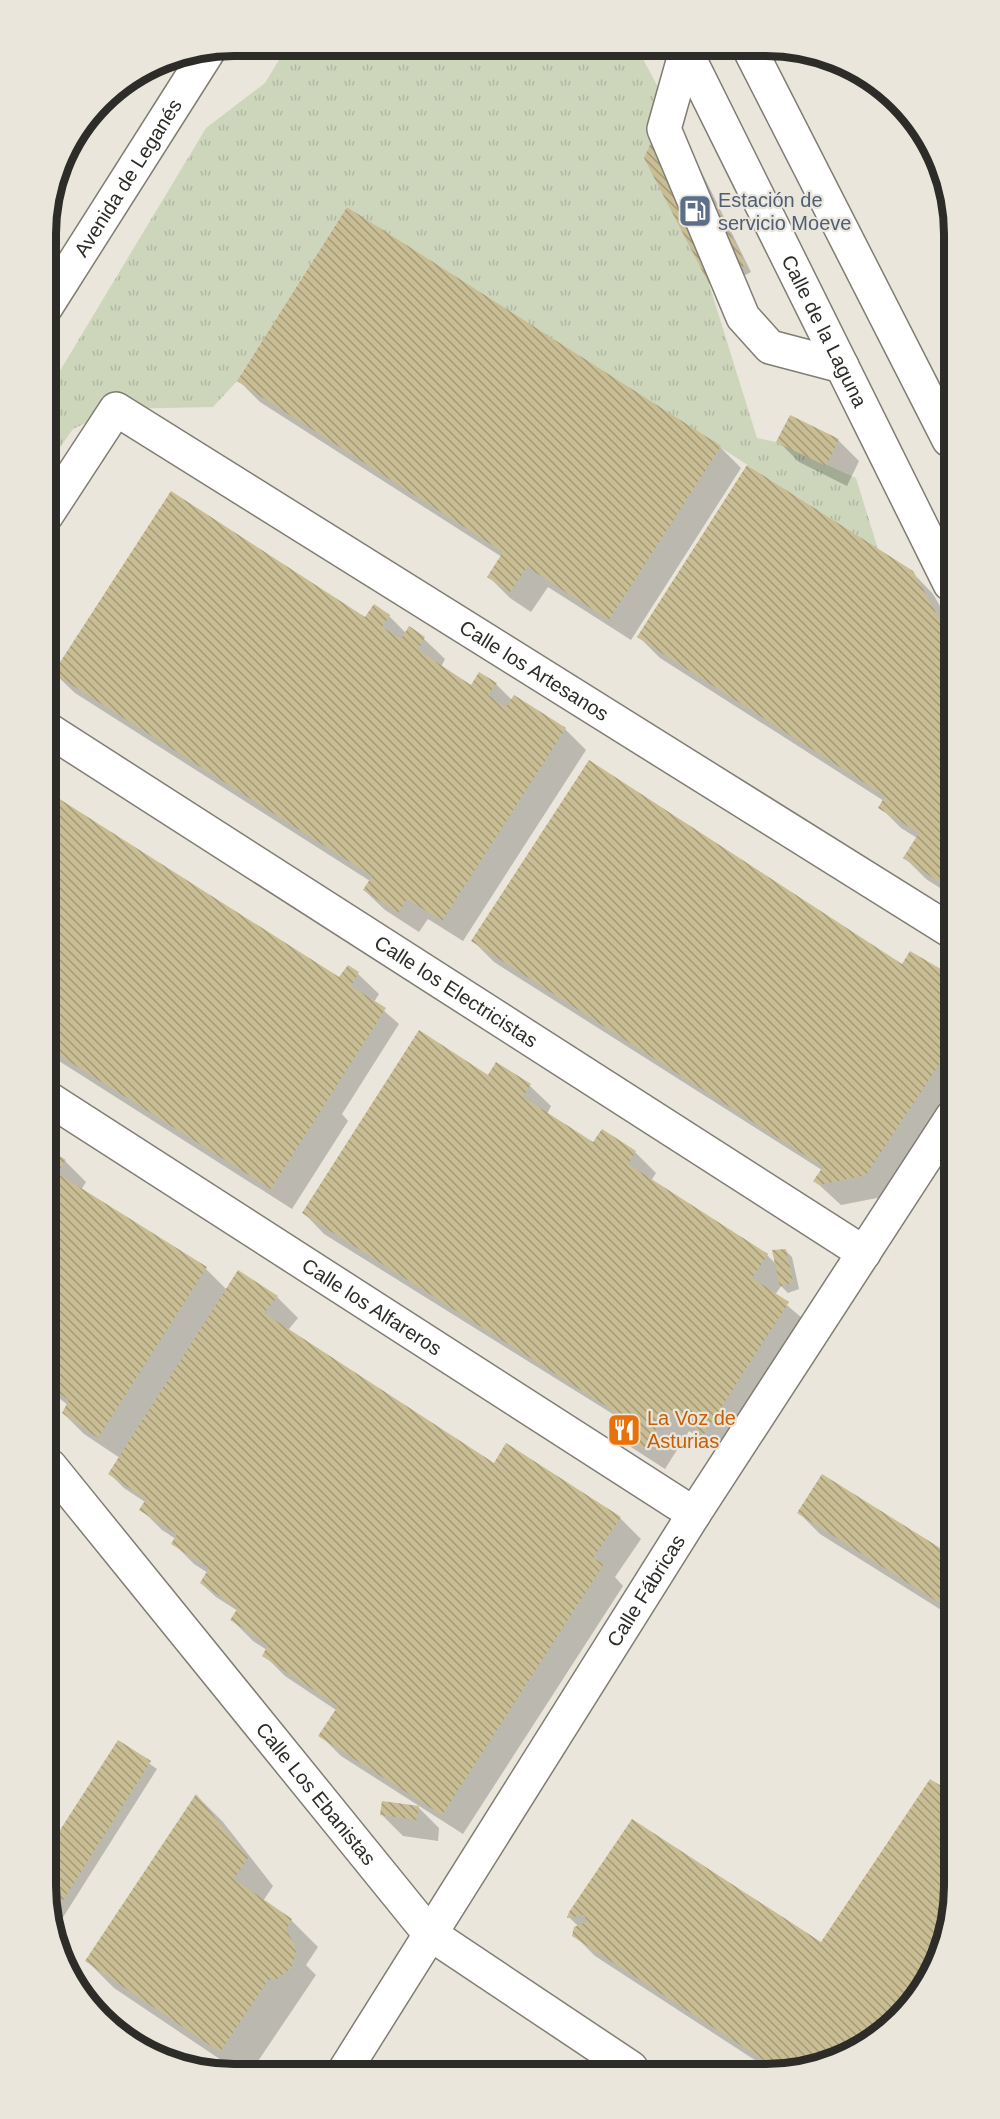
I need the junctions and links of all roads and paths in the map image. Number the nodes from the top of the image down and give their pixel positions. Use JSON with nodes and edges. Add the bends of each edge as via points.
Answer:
{"nodes":[{"id":1,"x":684,"y":55,"type":"edge"},
{"id":2,"x":687,"y":55,"type":"edge"},
{"id":3,"x":755,"y":55,"type":"edge"},
{"id":4,"x":204,"y":58,"type":"edge"},
{"id":5,"x":56,"y":291,"type":"edge"},
{"id":6,"x":842,"y":366,"type":"junction"},
{"id":7,"x":944,"y":430,"type":"edge"},
{"id":8,"x":56,"y":501,"type":"edge"},
{"id":9,"x":944,"y":572,"type":"edge"},
{"id":10,"x":56,"y":735,"type":"edge"},
{"id":11,"x":944,"y":927,"type":"edge"},
{"id":12,"x":56,"y":1104,"type":"edge"},
{"id":13,"x":944,"y":1129,"type":"edge"},
{"id":14,"x":864,"y":1253,"type":"junction"},
{"id":15,"x":56,"y":1473,"type":"edge"},
{"id":16,"x":694,"y":1515,"type":"junction"},
{"id":17,"x":429,"y":1933,"type":"junction"},
{"id":18,"x":349,"y":2064,"type":"edge"},
{"id":19,"x":625,"y":2064,"type":"edge"}],
"edges":[{"from":1,"to":6,"type":"street","via":[[664,129],[743,317],[770,347]]},
{"from":2,"to":6,"type":"street","name":"Calle de la Laguna"},
{"from":3,"to":7,"type":"street"},
{"from":4,"to":5,"type":"street","name":"Avenida de Leganés"},
{"from":6,"to":9,"type":"street","name":"Calle de la Laguna"},
{"from":8,"to":11,"type":"street","name":"Calle los Artesanos","via":[[116,410]]},
{"from":10,"to":14,"type":"street","name":"Calle los Electricistas"},
{"from":12,"to":16,"type":"street","name":"Calle los Alfareros"},
{"from":13,"to":14,"type":"street","name":"Calle Fábricas"},
{"from":14,"to":16,"type":"street","name":"Calle Fábricas"},
{"from":15,"to":17,"type":"street","name":"Calle Los Ebanistas"},
{"from":16,"to":17,"type":"street","name":"Calle Fábricas"},
{"from":17,"to":18,"type":"street","name":"Calle Fábricas"},
{"from":17,"to":19,"type":"street","name":"Calle Los Ebanistas"}]}
